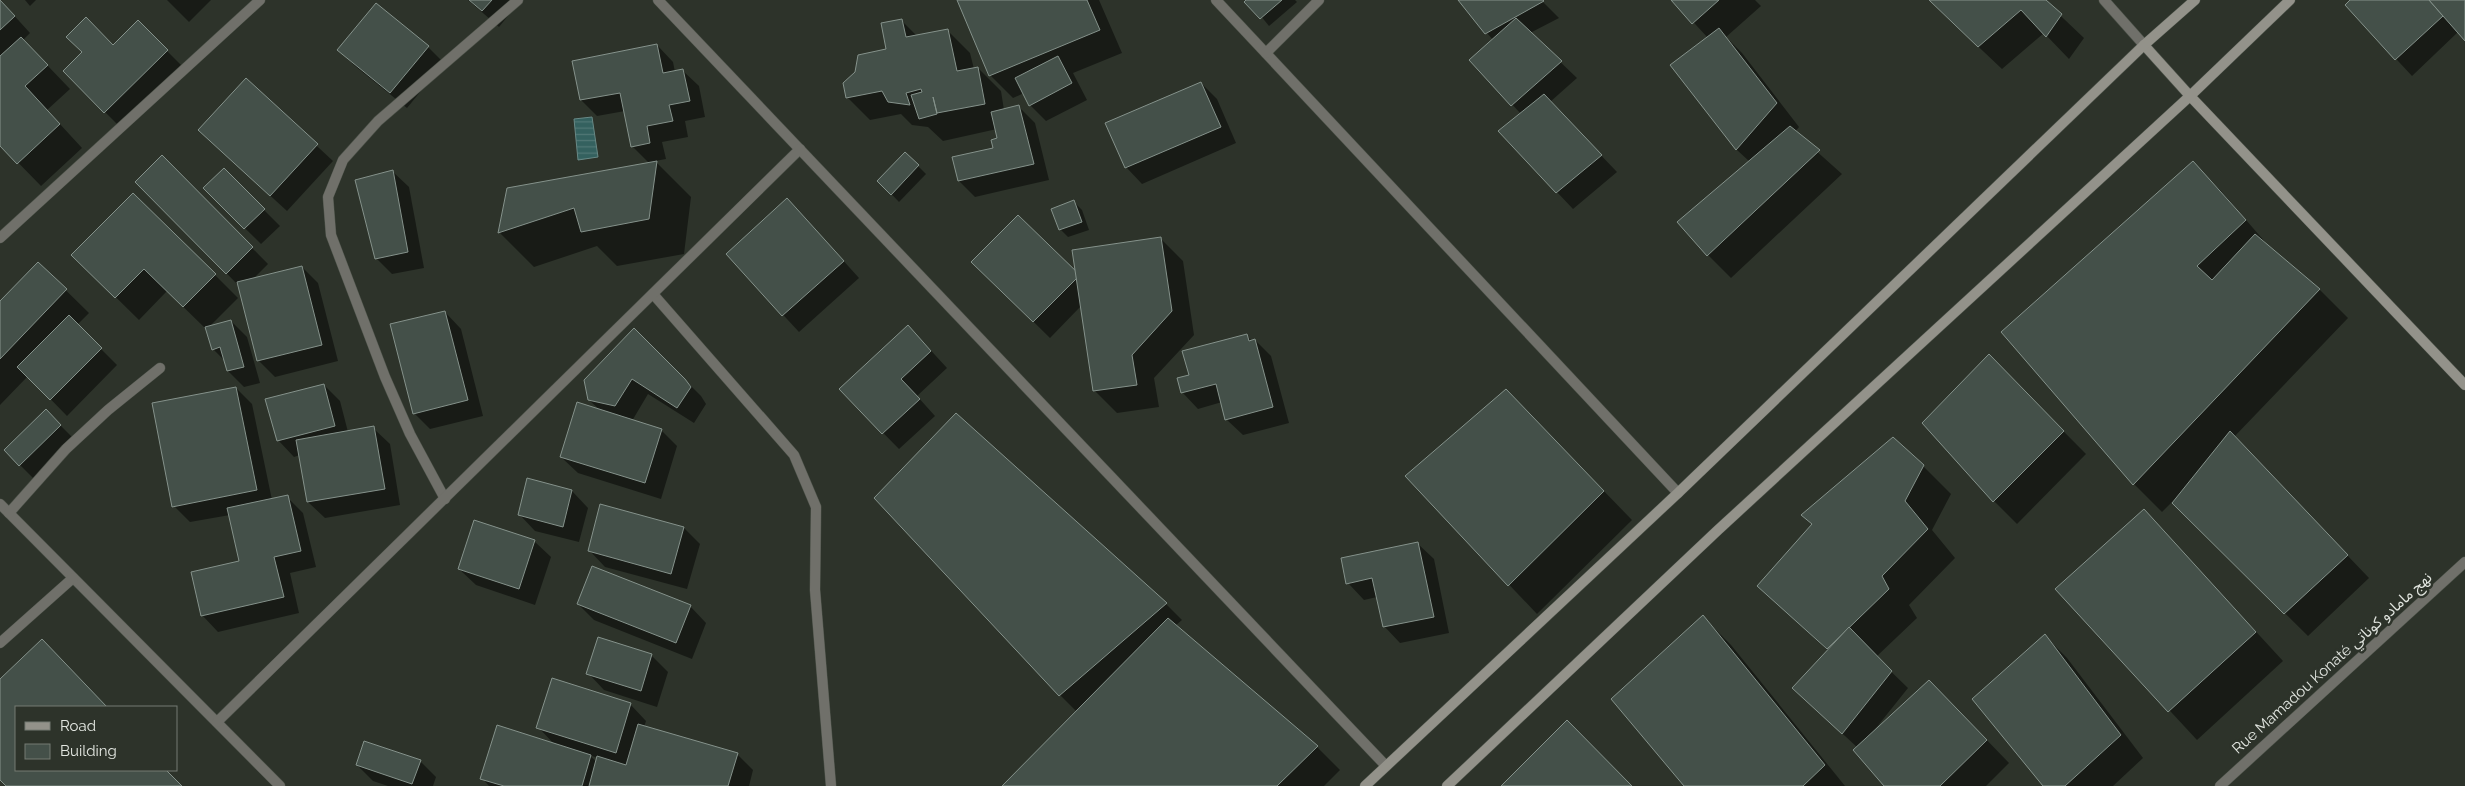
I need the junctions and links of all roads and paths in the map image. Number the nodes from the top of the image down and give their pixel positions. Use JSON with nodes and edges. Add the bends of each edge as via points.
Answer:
{"nodes":[{"id":1,"x":260,"y":0,"type":"edge"},
{"id":2,"x":518,"y":0,"type":"edge"},
{"id":3,"x":658,"y":0,"type":"edge"},
{"id":4,"x":1216,"y":0,"type":"edge"},
{"id":5,"x":1319,"y":0,"type":"edge"},
{"id":6,"x":2104,"y":0,"type":"edge"},
{"id":7,"x":2195,"y":0,"type":"edge"},
{"id":8,"x":2290,"y":0,"type":"edge"},
{"id":9,"x":2144,"y":45,"type":"junction"},
{"id":10,"x":1266,"y":53,"type":"junction"},
{"id":11,"x":2190,"y":96,"type":"junction"},
{"id":12,"x":800,"y":148,"type":"junction"},
{"id":13,"x":0,"y":238,"type":"edge"},
{"id":14,"x":653,"y":294,"type":"junction"},
{"id":15,"x":160,"y":368,"type":"dead end"},
{"id":16,"x":2465,"y":385,"type":"edge"},
{"id":17,"x":1678,"y":493,"type":"junction"},
{"id":18,"x":445,"y":499,"type":"junction"},
{"id":19,"x":0,"y":504,"type":"edge"},
{"id":20,"x":9,"y":513,"type":"junction"},
{"id":21,"x":2465,"y":562,"type":"edge"},
{"id":22,"x":73,"y":578,"type":"junction"},
{"id":23,"x":0,"y":643,"type":"edge"},
{"id":24,"x":217,"y":722,"type":"junction"},
{"id":25,"x":1386,"y":766,"type":"junction"},
{"id":26,"x":280,"y":786,"type":"edge"},
{"id":27,"x":830,"y":786,"type":"edge"},
{"id":28,"x":1365,"y":786,"type":"edge"},
{"id":29,"x":1448,"y":786,"type":"edge"},
{"id":30,"x":2220,"y":786,"type":"edge"}],
"edges":[{"from":1,"to":13,"type":"street"},
{"from":2,"to":18,"type":"street","via":[[378,121],[343,160],[328,197],[331,235],[385,377],[410,434]]},
{"from":3,"to":12,"type":"street"},
{"from":4,"to":10,"type":"street"},
{"from":5,"to":10,"type":"street"},
{"from":6,"to":9,"type":"street"},
{"from":7,"to":9,"type":"street"},
{"from":8,"to":11,"type":"street"},
{"from":9,"to":11,"type":"street"},
{"from":9,"to":17,"type":"street"},
{"from":10,"to":17,"type":"street"},
{"from":11,"to":16,"type":"street"},
{"from":11,"to":29,"type":"street","via":[[1718,530]]},
{"from":12,"to":14,"type":"street"},
{"from":12,"to":25,"type":"street"},
{"from":14,"to":18,"type":"street"},
{"from":14,"to":27,"type":"street","via":[[794,455],[816,507],[815,590]]},
{"from":15,"to":20,"type":"street","via":[[66,449]]},
{"from":17,"to":25,"type":"street"},
{"from":18,"to":24,"type":"street"},
{"from":19,"to":20,"type":"street"},
{"from":20,"to":22,"type":"street"},
{"from":21,"to":30,"type":"street","name":"Rue Mamadou Konaté نهج مامادو كوناتي"},
{"from":22,"to":23,"type":"street"},
{"from":22,"to":24,"type":"street"},
{"from":24,"to":26,"type":"street"},
{"from":25,"to":28,"type":"street"}]}
